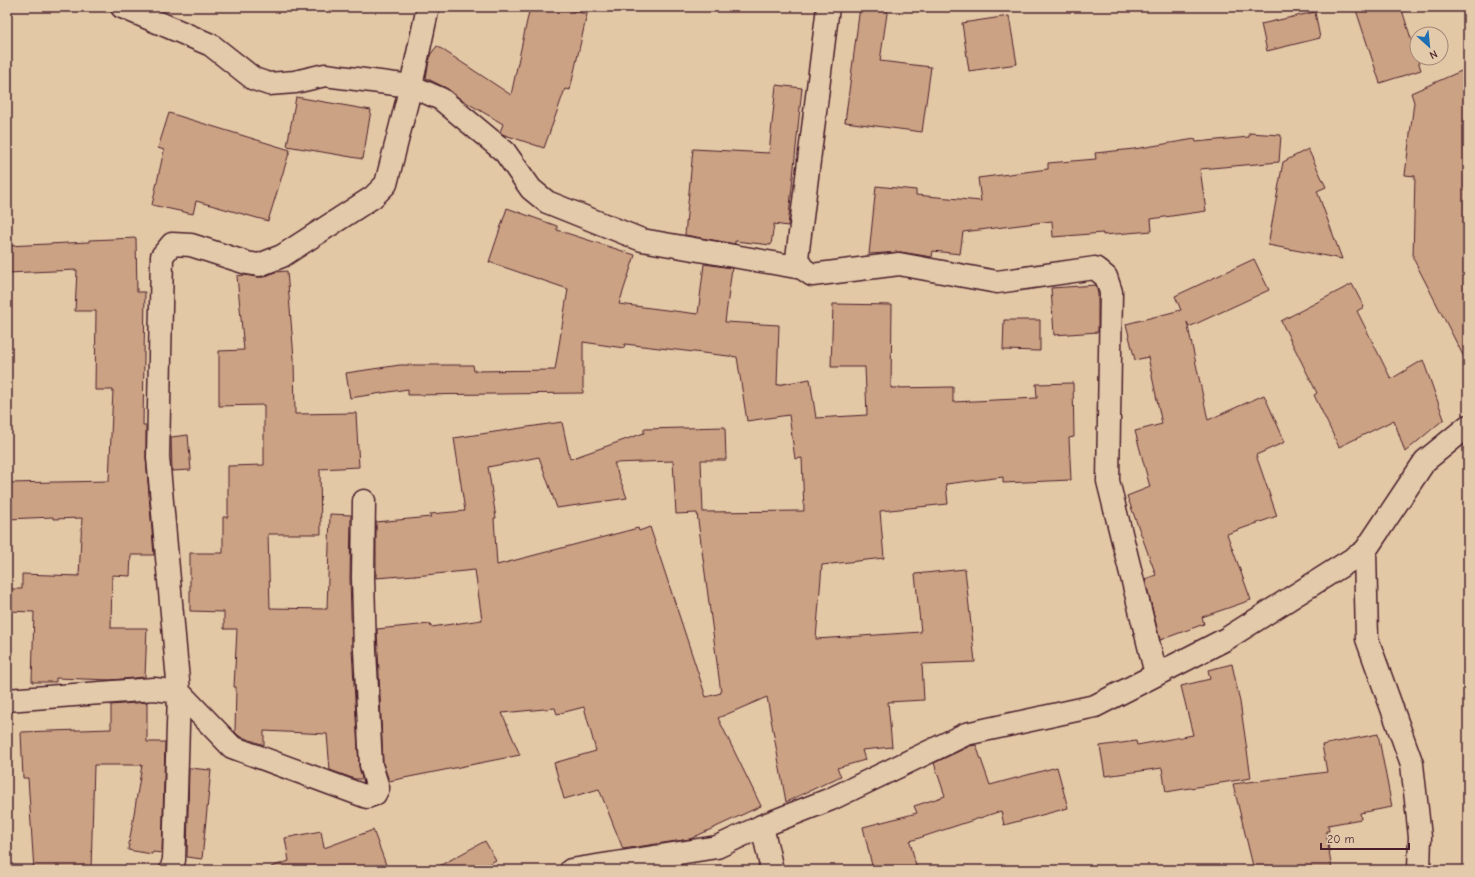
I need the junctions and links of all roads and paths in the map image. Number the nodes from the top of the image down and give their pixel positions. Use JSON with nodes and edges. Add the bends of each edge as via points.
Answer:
{"nodes":[{"id":1,"x":122,"y":7,"type":"edge"},
{"id":2,"x":428,"y":7,"type":"edge"},
{"id":3,"x":828,"y":7,"type":"edge"},
{"id":4,"x":411,"y":86,"type":"junction"},
{"id":5,"x":802,"y":268,"type":"junction"},
{"id":6,"x":1468,"y":426,"type":"edge"},
{"id":7,"x":364,"y":501,"type":"dead end"},
{"id":8,"x":1365,"y":551,"type":"junction"},
{"id":9,"x":1156,"y":674,"type":"junction"},
{"id":10,"x":179,"y":692,"type":"junction"},
{"id":11,"x":7,"y":700,"type":"edge"},
{"id":12,"x":762,"y":826,"type":"junction"},
{"id":13,"x":172,"y":870,"type":"edge"},
{"id":14,"x":571,"y":870,"type":"edge"},
{"id":15,"x":772,"y":870,"type":"edge"},
{"id":16,"x":1419,"y":870,"type":"edge"}],
"edges":[{"from":1,"to":4,"type":"street","via":[[211,45],[254,79],[269,84],[325,76]]},
{"from":2,"to":4,"type":"street"},
{"from":3,"to":5,"type":"street","via":[[797,258]]},
{"from":4,"to":5,"type":"street","via":[[441,99],[505,152],[531,189],[547,202],[642,240]]},
{"from":4,"to":10,"type":"street","via":[[386,184],[373,197],[282,256],[259,265],[190,245],[172,244],[162,256],[158,457]]},
{"from":5,"to":9,"type":"street","via":[[812,275],[899,264],[997,282],[1095,268],[1106,277],[1110,292],[1108,480]]},
{"from":6,"to":8,"type":"street","via":[[1425,461]]},
{"from":7,"to":10,"type":"street","via":[[365,650],[371,765],[378,788],[375,794],[367,797],[232,747]]},
{"from":8,"to":9,"type":"street","via":[[1226,639]]},
{"from":8,"to":16,"type":"street","via":[[1367,638],[1412,764],[1420,837]]},
{"from":9,"to":12,"type":"street","via":[[1095,706],[966,734],[830,799]]},
{"from":10,"to":11,"type":"street","via":[[154,689]]},
{"from":10,"to":13,"type":"street"},
{"from":12,"to":14,"type":"street","via":[[717,847]]},
{"from":12,"to":15,"type":"street"}]}
